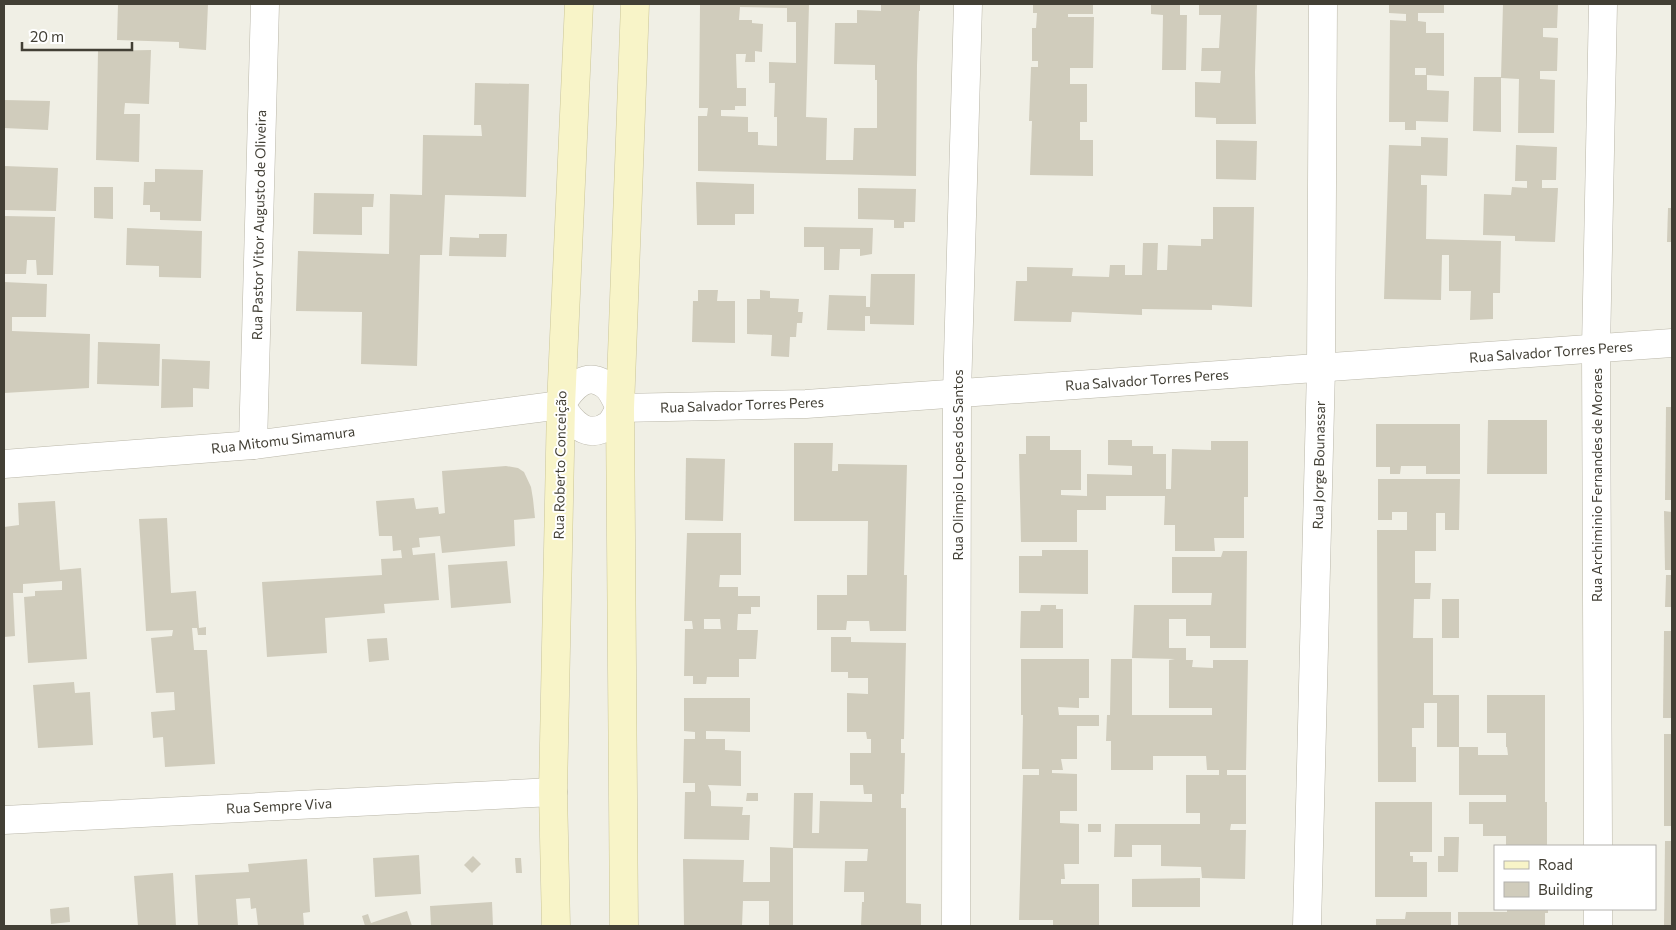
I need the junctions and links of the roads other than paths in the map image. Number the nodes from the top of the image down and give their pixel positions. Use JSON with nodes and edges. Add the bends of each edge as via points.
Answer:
{"nodes":[{"id":1,"x":265,"y":4,"type":"edge"},
{"id":2,"x":579,"y":4,"type":"edge"},
{"id":3,"x":635,"y":4,"type":"edge"},
{"id":4,"x":968,"y":4,"type":"edge"},
{"id":5,"x":1323,"y":4,"type":"edge"},
{"id":6,"x":1603,"y":4,"type":"edge"},
{"id":7,"x":1672,"y":343,"type":"edge"},
{"id":8,"x":1596,"y":348,"type":"junction"},
{"id":9,"x":1321,"y":368,"type":"junction"},
{"id":10,"x":957,"y":393,"type":"junction"},
{"id":11,"x":560,"y":405,"type":"junction"},
{"id":12,"x":620,"y":408,"type":"junction"},
{"id":13,"x":253,"y":445,"type":"junction"},
{"id":14,"x":4,"y":464,"type":"edge"},
{"id":15,"x":553,"y":792,"type":"junction"},
{"id":16,"x":4,"y":820,"type":"edge"},
{"id":17,"x":1598,"y":845,"type":"edge"},
{"id":18,"x":1598,"y":910,"type":"edge"},
{"id":19,"x":556,"y":926,"type":"edge"},
{"id":20,"x":624,"y":926,"type":"edge"},
{"id":21,"x":956,"y":926,"type":"edge"},
{"id":22,"x":1307,"y":926,"type":"edge"},
{"id":23,"x":1598,"y":926,"type":"edge"}],
"edges":[{"from":1,"to":13,"type":"street","name":"Rua Pastor Vitor Augusto de Oliveira"},
{"from":2,"to":11,"type":"street","name":"Rua Roberto Conceição"},
{"from":3,"to":12,"type":"street"},
{"from":4,"to":10,"type":"street","name":"Rua Olimpio Lopes dos Santos"},
{"from":5,"to":9,"type":"street","name":"Rua Jorge Bounassar"},
{"from":6,"to":8,"type":"street","name":"Rua Archiminio Fernandes de Moraes"},
{"from":7,"to":8,"type":"street","name":"Rua Salvador Torres Peres"},
{"from":8,"to":9,"type":"street","name":"Rua Salvador Torres Peres"},
{"from":8,"to":17,"type":"street","name":"Rua Archiminio Fernandes de Moraes"},
{"from":9,"to":10,"type":"street","name":"Rua Salvador Torres Peres"},
{"from":9,"to":22,"type":"street","name":"Rua Jorge Bounassar"},
{"from":10,"to":12,"type":"street","name":"Rua Salvador Torres Peres","via":[[806,404]]},
{"from":10,"to":21,"type":"street","name":"Rua Olimpio Lopes dos Santos"},
{"from":11,"to":12,"type":"street","via":[[580,428],[597,430],[610,424]]},
{"from":11,"to":12,"type":"street","via":[[579,382],[596,380],[609,388]]},
{"from":11,"to":13,"type":"street","name":"Rua Mitomu Simamura"},
{"from":11,"to":15,"type":"street","name":"Rua Roberto Conceição"},
{"from":12,"to":20,"type":"street"},
{"from":13,"to":14,"type":"street","name":"Rua Mitomu Simamura"},
{"from":15,"to":16,"type":"street","name":"Rua Sempre Viva"},
{"from":15,"to":19,"type":"street","name":"Rua Roberto Conceição"},
{"from":18,"to":23,"type":"street"}]}
